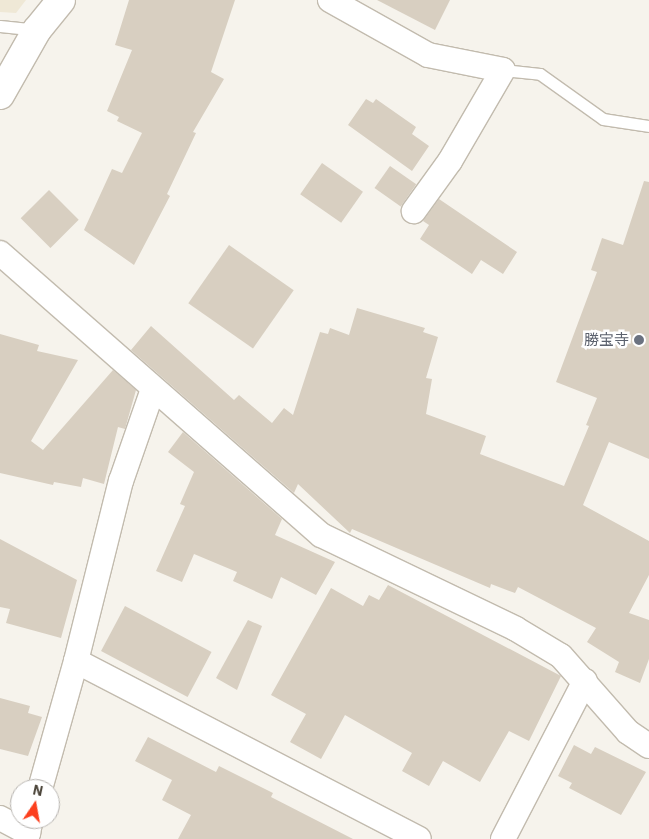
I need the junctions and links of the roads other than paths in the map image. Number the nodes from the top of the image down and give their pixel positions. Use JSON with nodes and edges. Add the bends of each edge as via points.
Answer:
{"nodes":[{"id":1,"x":61,"y":0,"type":"edge"},
{"id":2,"x":330,"y":0,"type":"edge"},
{"id":3,"x":0,"y":26,"type":"edge"},
{"id":4,"x":37,"y":30,"type":"junction"},
{"id":5,"x":503,"y":70,"type":"junction"},
{"id":6,"x":0,"y":95,"type":"edge"},
{"id":7,"x":649,"y":126,"type":"edge"},
{"id":8,"x":414,"y":211,"type":"dead end"},
{"id":9,"x":0,"y":254,"type":"edge"},
{"id":10,"x":154,"y":390,"type":"junction"},
{"id":11,"x":76,"y":661,"type":"junction"},
{"id":12,"x":585,"y":681,"type":"junction"},
{"id":13,"x":649,"y":746,"type":"edge"},
{"id":14,"x":43,"y":779,"type":"edge"},
{"id":15,"x":0,"y":818,"type":"edge"},
{"id":16,"x":33,"y":830,"type":"edge"},
{"id":17,"x":419,"y":839,"type":"edge"},
{"id":18,"x":503,"y":839,"type":"edge"}],
"edges":[{"from":1,"to":4,"type":"street"},
{"from":2,"to":5,"type":"street","via":[[428,56]]},
{"from":3,"to":4,"type":"lane"},
{"from":4,"to":6,"type":"street"},
{"from":5,"to":7,"type":"lane","via":[[540,74],[603,119]]},
{"from":5,"to":8,"type":"street","via":[[450,162]]},
{"from":9,"to":10,"type":"street"},
{"from":10,"to":11,"type":"street","via":[[121,481]]},
{"from":10,"to":12,"type":"street","via":[[321,535],[516,628],[561,656]]},
{"from":11,"to":14,"type":"street"},
{"from":11,"to":17,"type":"street"},
{"from":12,"to":13,"type":"street","via":[[628,732]]},
{"from":12,"to":18,"type":"street"},
{"from":15,"to":16,"type":"street"}]}
